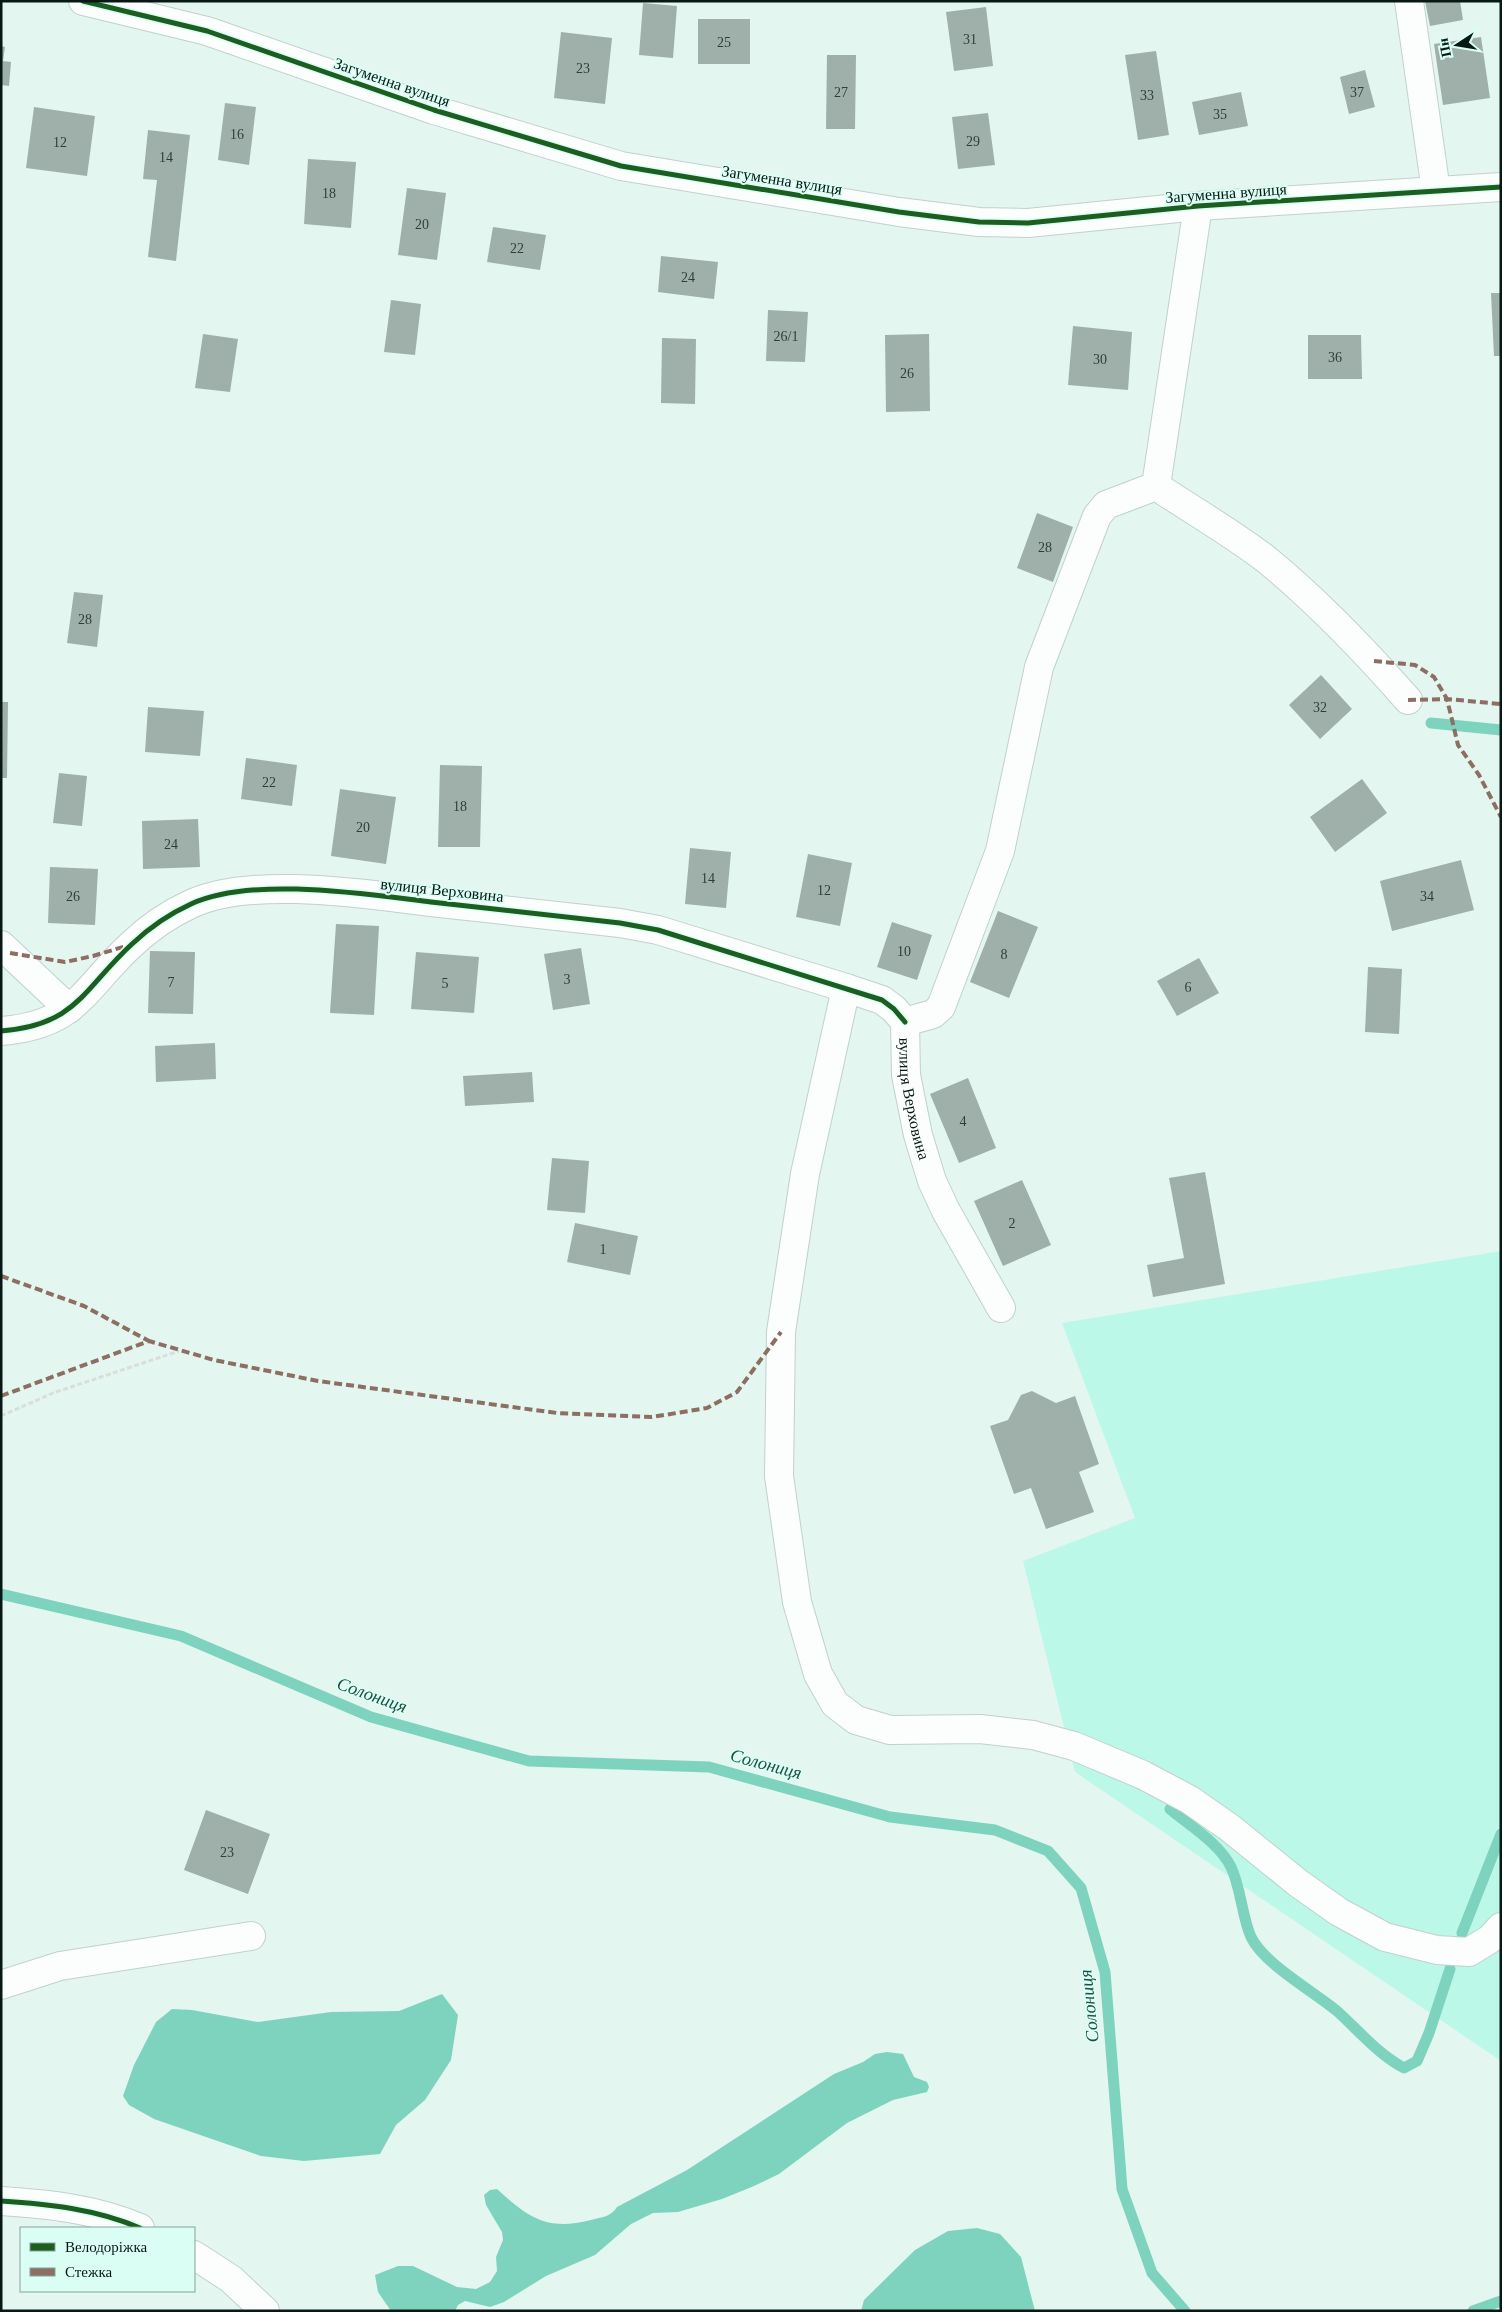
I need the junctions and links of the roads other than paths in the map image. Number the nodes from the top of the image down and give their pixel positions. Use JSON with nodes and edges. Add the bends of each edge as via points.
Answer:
{"nodes":[{"id":1,"x":83,"y":1,"type":"edge"},
{"id":2,"x":1409,"y":1,"type":"edge"},
{"id":3,"x":1501,"y":187,"type":"edge"},
{"id":4,"x":1436,"y":191,"type":"junction"},
{"id":5,"x":1198,"y":206,"type":"junction"},
{"id":6,"x":1156,"y":486,"type":"junction"},
{"id":7,"x":1408,"y":700,"type":"dead end"},
{"id":8,"x":1,"y":946,"type":"edge"},
{"id":9,"x":846,"y":988,"type":"junction"},
{"id":10,"x":69,"y":1009,"type":"junction"},
{"id":11,"x":905,"y":1022,"type":"junction"},
{"id":12,"x":1,"y":1030,"type":"edge"},
{"id":13,"x":1001,"y":1308,"type":"dead end"},
{"id":14,"x":1501,"y":1927,"type":"edge"},
{"id":15,"x":251,"y":1936,"type":"dead end"},
{"id":16,"x":1,"y":1985,"type":"edge"},
{"id":17,"x":1,"y":2201,"type":"edge"},
{"id":18,"x":138,"y":2227,"type":"edge"},
{"id":19,"x":195,"y":2256,"type":"edge"},
{"id":20,"x":265,"y":2311,"type":"edge"}],
"edges":[{"from":1,"to":5,"type":"street","name":"Загуменна вулиця","via":[[207,31],[434,110],[621,166],[979,222],[1028,222]]},
{"from":2,"to":4,"type":"street"},
{"from":3,"to":4,"type":"street","name":"Загуменна вулиця"},
{"from":4,"to":5,"type":"street","name":"Загуменна вулиця"},
{"from":5,"to":6,"type":"street"},
{"from":6,"to":7,"type":"street","via":[[1266,560],[1328,615]]},
{"from":6,"to":11,"type":"street","via":[[1106,505],[1097,516],[1039,667],[1000,851],[941,1007],[933,1014]]},
{"from":8,"to":10,"type":"street"},
{"from":9,"to":10,"type":"street","name":"вулиця Верховина","via":[[658,930],[620,923],[343,892],[258,890],[193,903],[164,918],[131,944],[84,998]]},
{"from":9,"to":11,"type":"street","name":"вулиця Верховина","via":[[882,1000]]},
{"from":9,"to":14,"type":"street","via":[[805,1174],[781,1342],[779,1476],[796,1602],[818,1674],[835,1704],[856,1720],[890,1730],[980,1729],[1033,1735],[1074,1746],[1190,1800],[1339,1912],[1385,1937],[1437,1950],[1469,1952],[1490,1940]]},
{"from":10,"to":12,"type":"street","name":"вулиця Верховина","via":[[47,1022],[22,1029]]},
{"from":11,"to":13,"type":"street","name":"вулиця Верховина","via":[[906,1075],[918,1135],[932,1180]]},
{"from":15,"to":16,"type":"street","via":[[60,1966]]},
{"from":17,"to":18,"type":"street","via":[[53,2205],[119,2219]]},
{"from":19,"to":20,"type":"street","via":[[231,2279]]}]}
